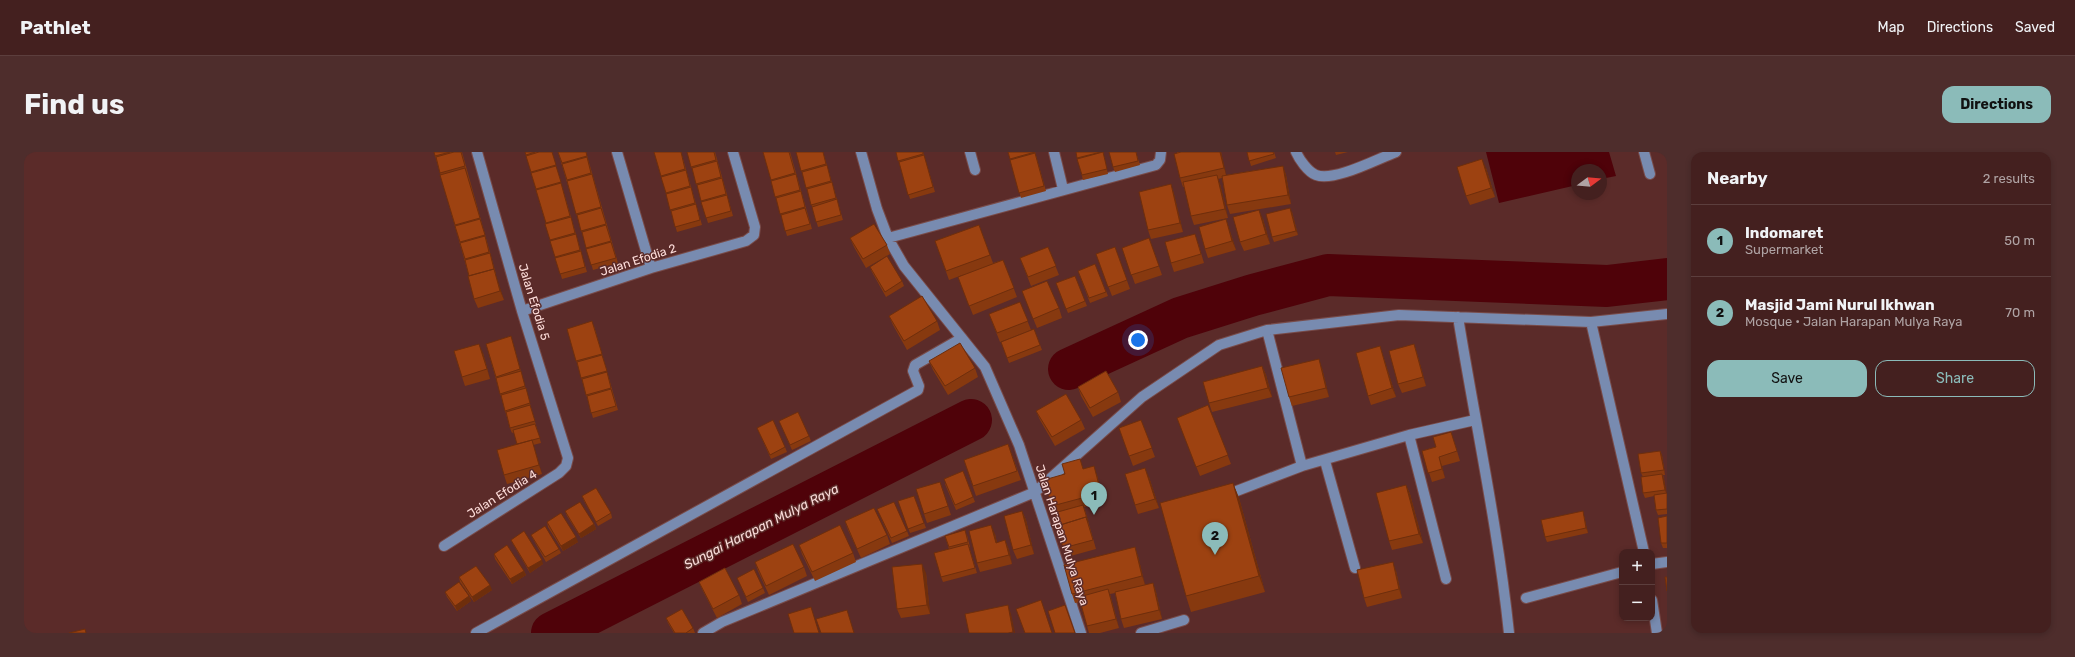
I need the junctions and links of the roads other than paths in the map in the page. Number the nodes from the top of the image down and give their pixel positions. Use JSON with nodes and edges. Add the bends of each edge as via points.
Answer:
{"nodes":[{"id":1,"x":476,"y":152,"type":"edge"},
{"id":2,"x":616,"y":152,"type":"edge"},
{"id":3,"x":733,"y":152,"type":"edge"},
{"id":4,"x":861,"y":152,"type":"edge"},
{"id":5,"x":970,"y":152,"type":"edge"},
{"id":6,"x":1054,"y":152,"type":"edge"},
{"id":7,"x":1160,"y":152,"type":"edge"},
{"id":8,"x":1296,"y":152,"type":"edge"},
{"id":9,"x":1396,"y":152,"type":"edge"},
{"id":10,"x":1644,"y":152,"type":"edge"},
{"id":11,"x":975,"y":170,"type":"dead end"},
{"id":12,"x":1650,"y":174,"type":"dead end"},
{"id":13,"x":1064,"y":189,"type":"junction"},
{"id":14,"x":888,"y":238,"type":"junction"},
{"id":15,"x":651,"y":268,"type":"junction"},
{"id":16,"x":522,"y":311,"type":"junction"},
{"id":17,"x":1667,"y":314,"type":"edge"},
{"id":18,"x":1458,"y":317,"type":"junction"},
{"id":19,"x":1591,"y":322,"type":"junction"},
{"id":20,"x":1267,"y":330,"type":"junction"},
{"id":21,"x":962,"y":338,"type":"junction"},
{"id":22,"x":1475,"y":420,"type":"junction"},
{"id":23,"x":1409,"y":435,"type":"junction"},
{"id":24,"x":568,"y":458,"type":"joint"},
{"id":25,"x":1325,"y":460,"type":"junction"},
{"id":26,"x":1302,"y":466,"type":"junction"},
{"id":27,"x":1035,"y":492,"type":"junction"},
{"id":28,"x":1234,"y":492,"type":"edge"},
{"id":29,"x":444,"y":546,"type":"dead end"},
{"id":30,"x":1643,"y":549,"type":"edge"},
{"id":31,"x":1667,"y":562,"type":"edge"},
{"id":32,"x":1655,"y":564,"type":"edge"},
{"id":33,"x":1355,"y":568,"type":"dead end"},
{"id":34,"x":1619,"y":573,"type":"edge"},
{"id":35,"x":1446,"y":579,"type":"dead end"},
{"id":36,"x":1526,"y":598,"type":"dead end"},
{"id":37,"x":1184,"y":620,"type":"dead end"},
{"id":38,"x":1655,"y":620,"type":"edge"},
{"id":39,"x":476,"y":633,"type":"edge"},
{"id":40,"x":703,"y":633,"type":"edge"},
{"id":41,"x":1081,"y":633,"type":"edge"},
{"id":42,"x":1141,"y":633,"type":"edge"},
{"id":43,"x":1509,"y":633,"type":"edge"},
{"id":44,"x":1657,"y":633,"type":"edge"}],
"edges":[{"from":1,"to":16,"type":"street","name":"Jalan Efodia 5"},
{"from":2,"to":15,"type":"street"},
{"from":3,"to":15,"type":"street","name":"Jalan Efodia 2","via":[[755,227],[754,235],[746,240]]},
{"from":4,"to":14,"type":"street"},
{"from":5,"to":11,"type":"street"},
{"from":6,"to":13,"type":"street"},
{"from":7,"to":13,"type":"street","via":[[1160,160],[1156,165]]},
{"from":8,"to":9,"type":"street","via":[[1315,175],[1329,177]]},
{"from":10,"to":12,"type":"street"},
{"from":13,"to":14,"type":"street"},
{"from":14,"to":21,"type":"street","via":[[904,266]]},
{"from":15,"to":16,"type":"street","name":"Jalan Efodia 2"},
{"from":16,"to":24,"type":"street","name":"Jalan Efodia 5"},
{"from":17,"to":19,"type":"street"},
{"from":18,"to":19,"type":"street"},
{"from":18,"to":20,"type":"street","via":[[1399,315]]},
{"from":18,"to":22,"type":"street"},
{"from":19,"to":30,"type":"street"},
{"from":20,"to":26,"type":"street"},
{"from":20,"to":27,"type":"street","via":[[1219,345],[1142,397]]},
{"from":21,"to":27,"type":"street","name":"Jalan Harapan Mulya Raya","via":[[986,367],[1019,445]]},
{"from":21,"to":39,"type":"street","via":[[915,365],[913,371],[920,386],[918,390]]},
{"from":22,"to":23,"type":"street"},
{"from":22,"to":43,"type":"street","via":[[1497,535]]},
{"from":23,"to":25,"type":"street"},
{"from":23,"to":35,"type":"street"},
{"from":24,"to":29,"type":"street","name":"Jalan Efodia 4","via":[[566,466],[559,473]]},
{"from":25,"to":26,"type":"street"},
{"from":25,"to":33,"type":"street"},
{"from":26,"to":28,"type":"street"},
{"from":27,"to":40,"type":"street","via":[[722,622]]},
{"from":27,"to":41,"type":"street","name":"Jalan Harapan Mulya Raya"},
{"from":31,"to":32,"type":"street"},
{"from":34,"to":36,"type":"street"},
{"from":37,"to":42,"type":"street"},
{"from":38,"to":44,"type":"street"}]}
